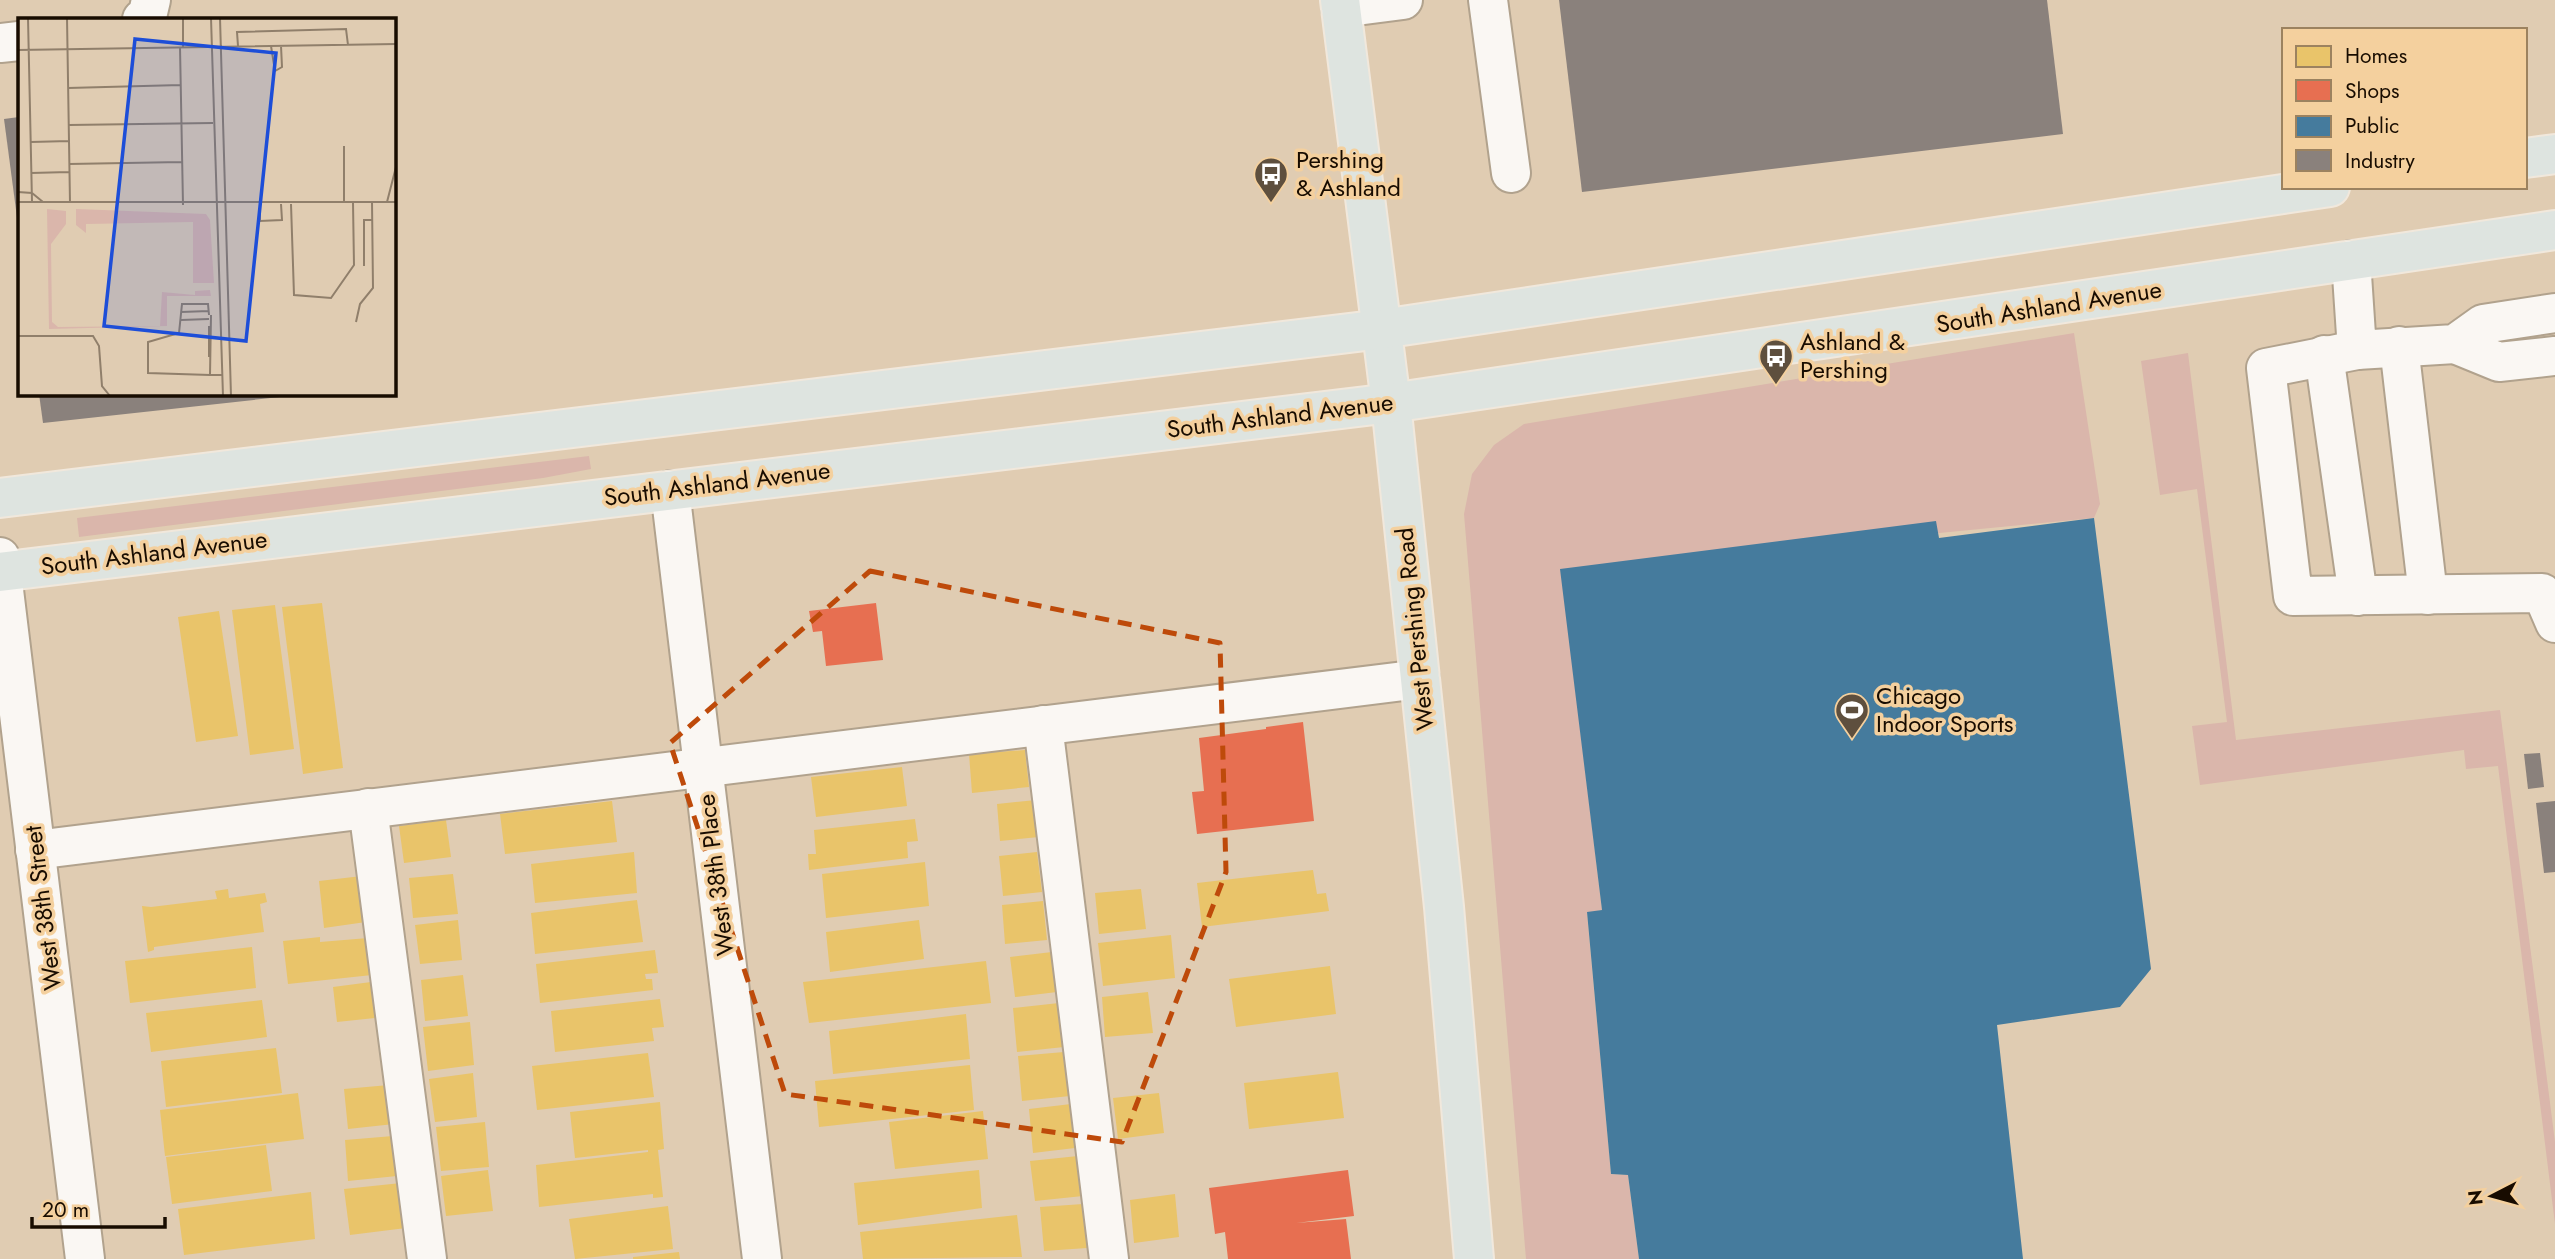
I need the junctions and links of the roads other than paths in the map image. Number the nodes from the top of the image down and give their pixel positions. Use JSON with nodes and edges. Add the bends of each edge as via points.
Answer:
{"nodes":[{"id":1,"x":151,"y":0,"type":"edge"},
{"id":2,"x":1403,"y":0,"type":"edge"},
{"id":3,"x":1488,"y":0,"type":"edge"},
{"id":4,"x":1341,"y":4,"type":"edge"},
{"id":5,"x":144,"y":18,"type":"edge"},
{"id":6,"x":18,"y":41,"type":"edge"},
{"id":7,"x":0,"y":43,"type":"edge"},
{"id":8,"x":2555,"y":154,"type":"edge"},
{"id":9,"x":2527,"y":158,"type":"edge"},
{"id":10,"x":1511,"y":173,"type":"dead end"},
{"id":11,"x":2317,"y":189,"type":"edge"},
{"id":12,"x":2555,"y":230,"type":"edge"},
{"id":13,"x":2351,"y":260,"type":"junction"},
{"id":14,"x":2555,"y":313,"type":"edge"},
{"id":15,"x":1381,"y":329,"type":"junction"},
{"id":16,"x":2455,"y":344,"type":"junction"},
{"id":17,"x":2399,"y":346,"type":"junction"},
{"id":18,"x":2341,"y":352,"type":"junction"},
{"id":19,"x":2555,"y":356,"type":"edge"},
{"id":20,"x":1391,"y":403,"type":"junction"},
{"id":21,"x":670,"y":490,"type":"junction"},
{"id":22,"x":0,"y":498,"type":"edge"},
{"id":23,"x":1,"y":567,"type":"edge"},
{"id":24,"x":2428,"y":595,"type":"junction"},
{"id":25,"x":2358,"y":596,"type":"junction"},
{"id":26,"x":2555,"y":623,"type":"edge"},
{"id":27,"x":1420,"y":678,"type":"junction"},
{"id":28,"x":1044,"y":725,"type":"junction"},
{"id":29,"x":703,"y":767,"type":"junction"},
{"id":30,"x":368,"y":808,"type":"junction"},
{"id":31,"x":23,"y":832,"type":"edge"},
{"id":32,"x":85,"y":1259,"type":"edge"},
{"id":33,"x":428,"y":1259,"type":"edge"},
{"id":34,"x":762,"y":1259,"type":"edge"},
{"id":35,"x":1110,"y":1259,"type":"edge"},
{"id":36,"x":1474,"y":1259,"type":"edge"}],
"edges":[{"from":1,"to":5,"type":"street"},
{"from":2,"to":4,"type":"street"},
{"from":3,"to":10,"type":"street"},
{"from":4,"to":15,"type":"main road","name":"West Pershing Road"},
{"from":6,"to":7,"type":"street"},
{"from":8,"to":9,"type":"main road"},
{"from":11,"to":15,"type":"main road"},
{"from":12,"to":13,"type":"main road","name":"South Ashland Avenue"},
{"from":13,"to":18,"type":"street"},
{"from":13,"to":20,"type":"main road","name":"South Ashland Avenue"},
{"from":14,"to":16,"type":"street","via":[[2483,324]]},
{"from":15,"to":20,"type":"main road","name":"West Pershing Road"},
{"from":15,"to":22,"type":"main road"},
{"from":16,"to":17,"type":"street"},
{"from":16,"to":19,"type":"street","via":[[2499,362]]},
{"from":17,"to":18,"type":"street"},
{"from":17,"to":24,"type":"street"},
{"from":18,"to":25,"type":"street"},
{"from":18,"to":25,"type":"street","via":[[2266,368],[2293,596]]},
{"from":20,"to":21,"type":"main road","name":"South Ashland Avenue"},
{"from":20,"to":27,"type":"main road","name":"West Pershing Road"},
{"from":21,"to":23,"type":"main road","name":"South Ashland Avenue"},
{"from":21,"to":29,"type":"street","name":"West 38th Place"},
{"from":23,"to":31,"type":"street","name":"West 38th Street"},
{"from":24,"to":25,"type":"street"},
{"from":24,"to":26,"type":"street","via":[[2542,593]]},
{"from":27,"to":28,"type":"street"},
{"from":27,"to":36,"type":"main road","name":"West Pershing Road"},
{"from":28,"to":29,"type":"street"},
{"from":28,"to":35,"type":"street"},
{"from":29,"to":30,"type":"street"},
{"from":29,"to":34,"type":"street","name":"West 38th Place"},
{"from":30,"to":31,"type":"street"},
{"from":30,"to":33,"type":"street"},
{"from":31,"to":32,"type":"street","name":"West 38th Street"}]}
